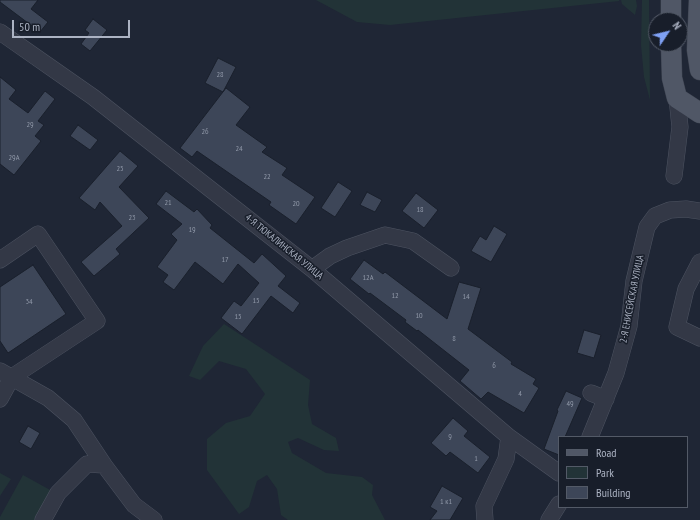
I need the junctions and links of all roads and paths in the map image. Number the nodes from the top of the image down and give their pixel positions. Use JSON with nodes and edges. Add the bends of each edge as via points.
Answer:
{"nodes":[{"id":1,"x":671,"y":0,"type":"edge"},
{"id":2,"x":699,"y":0,"type":"edge"},
{"id":3,"x":671,"y":12,"type":"edge"},
{"id":4,"x":0,"y":32,"type":"edge"},
{"id":5,"x":670,"y":52,"type":"edge"},
{"id":6,"x":700,"y":70,"type":"edge"},
{"id":7,"x":677,"y":98,"type":"junction"},
{"id":8,"x":700,"y":113,"type":"edge"},
{"id":9,"x":674,"y":176,"type":"dead end"},
{"id":10,"x":700,"y":211,"type":"edge"},
{"id":11,"x":0,"y":260,"type":"edge"},
{"id":12,"x":700,"y":262,"type":"edge"},
{"id":13,"x":451,"y":268,"type":"dead end"},
{"id":14,"x":312,"y":269,"type":"junction"},
{"id":15,"x":700,"y":338,"type":"edge"},
{"id":16,"x":6,"y":374,"type":"edge"},
{"id":17,"x":0,"y":399,"type":"edge"},
{"id":18,"x":590,"y":436,"type":"edge"},
{"id":19,"x":509,"y":437,"type":"junction"},
{"id":20,"x":104,"y":465,"type":"junction"},
{"id":21,"x":558,"y":472,"type":"edge"},
{"id":22,"x":558,"y":506,"type":"edge"},
{"id":23,"x":43,"y":520,"type":"edge"},
{"id":24,"x":154,"y":520,"type":"edge"},
{"id":25,"x":485,"y":520,"type":"edge"},
{"id":26,"x":549,"y":520,"type":"edge"}],
"edges":[{"from":1,"to":3,"type":"main road"},
{"from":2,"to":6,"type":"main road","via":[[697,50]]},
{"from":4,"to":14,"type":"street","name":"4-Я ТЮКАЛИНСКАЯ УЛИЦА","via":[[93,96]]},
{"from":5,"to":7,"type":"main road","via":[[672,78]]},
{"from":7,"to":8,"type":"main road"},
{"from":7,"to":9,"type":"street","via":[[680,127]]},
{"from":10,"to":18,"type":"street","name":"2-Я ЕНИСЕЙСКАЯ УЛИЦА","via":[[670,210],[655,216],[647,227],[634,282],[629,326],[616,373],[598,396]]},
{"from":11,"to":16,"type":"street","via":[[38,234],[97,321]]},
{"from":12,"to":15,"type":"street","via":[[686,288],[678,327]]},
{"from":13,"to":14,"type":"street","via":[[413,241],[385,235],[347,248]]},
{"from":14,"to":19,"type":"street","name":"4-Я ТЮКАЛИНСКАЯ УЛИЦА"},
{"from":16,"to":17,"type":"street"},
{"from":16,"to":20,"type":"street","via":[[48,398],[74,420]]},
{"from":19,"to":21,"type":"street","name":"4-Я ТЮКАЛИНСКАЯ УЛИЦА"},
{"from":19,"to":25,"type":"street","via":[[506,459],[484,506]]},
{"from":20,"to":23,"type":"street","via":[[87,464],[58,493]]},
{"from":20,"to":24,"type":"street","via":[[134,504]]},
{"from":22,"to":26,"type":"street"}]}
